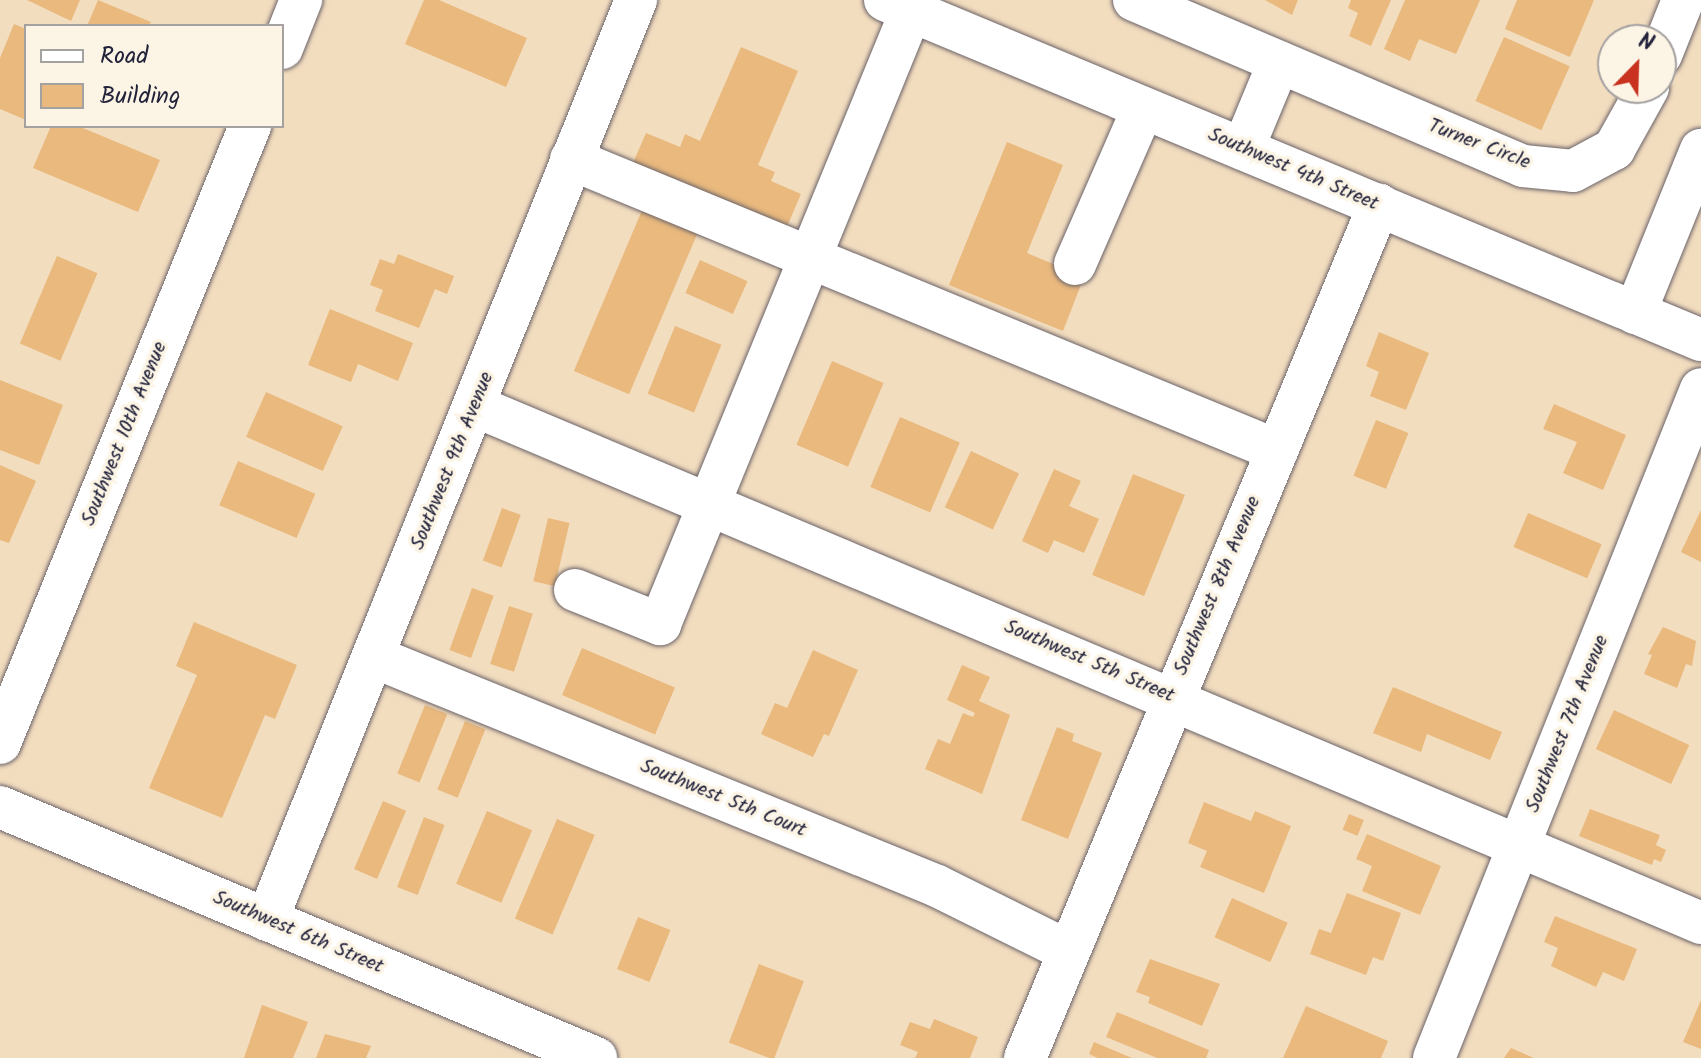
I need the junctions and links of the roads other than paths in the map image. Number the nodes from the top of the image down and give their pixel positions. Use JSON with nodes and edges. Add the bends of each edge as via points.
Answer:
{"nodes":[{"id":1,"x":301,"y":0,"type":"edge"},
{"id":2,"x":636,"y":0,"type":"edge"},
{"id":3,"x":1134,"y":0,"type":"edge"},
{"id":4,"x":1683,"y":0,"type":"edge"},
{"id":5,"x":898,"y":5,"type":"edge"},
{"id":6,"x":1673,"y":24,"type":"edge"},
{"id":7,"x":284,"y":43,"type":"edge"},
{"id":8,"x":1279,"y":62,"type":"junction"},
{"id":9,"x":1639,"y":104,"type":"edge"},
{"id":10,"x":1143,"y":108,"type":"junction"},
{"id":11,"x":249,"y":128,"type":"edge"},
{"id":12,"x":1243,"y":149,"type":"junction"},
{"id":13,"x":1701,"y":150,"type":"edge"},
{"id":14,"x":571,"y":159,"type":"junction"},
{"id":15,"x":1379,"y":205,"type":"junction"},
{"id":16,"x":812,"y":258,"type":"junction"},
{"id":17,"x":1075,"y":264,"type":"dead end"},
{"id":18,"x":1635,"y":313,"type":"junction"},
{"id":19,"x":1701,"y":340,"type":"edge"},
{"id":20,"x":1701,"y":389,"type":"edge"},
{"id":21,"x":475,"y":406,"type":"junction"},
{"id":22,"x":1276,"y":450,"type":"junction"},
{"id":23,"x":710,"y":504,"type":"junction"},
{"id":24,"x":575,"y":590,"type":"dead end"},
{"id":25,"x":374,"y":657,"type":"junction"},
{"id":26,"x":1171,"y":696,"type":"junction"},
{"id":27,"x":0,"y":743,"type":"edge"},
{"id":28,"x":0,"y":807,"type":"edge"},
{"id":29,"x":1519,"y":847,"type":"junction"},
{"id":30,"x":267,"y":920,"type":"junction"},
{"id":31,"x":1701,"y":923,"type":"edge"},
{"id":32,"x":1068,"y":951,"type":"junction"},
{"id":33,"x":596,"y":1058,"type":"edge"},
{"id":34,"x":1025,"y":1058,"type":"edge"},
{"id":35,"x":1434,"y":1058,"type":"edge"}],
"edges":[{"from":1,"to":7,"type":"street"},
{"from":2,"to":14,"type":"street","name":"Southwest 9th Avenue"},
{"from":3,"to":8,"type":"street","name":"Turner Circle"},
{"from":4,"to":6,"type":"street"},
{"from":5,"to":10,"type":"street","name":"Southwest 4th Street"},
{"from":5,"to":16,"type":"street"},
{"from":8,"to":9,"type":"street","name":"Turner Circle","via":[[1523,166],[1573,171],[1614,149]]},
{"from":8,"to":12,"type":"street"},
{"from":10,"to":12,"type":"street","name":"Southwest 4th Street"},
{"from":10,"to":17,"type":"street"},
{"from":11,"to":27,"type":"street","name":"Southwest 10th Avenue"},
{"from":12,"to":15,"type":"street","name":"Southwest 4th Street"},
{"from":13,"to":18,"type":"street"},
{"from":14,"to":16,"type":"street"},
{"from":14,"to":21,"type":"street","name":"Southwest 9th Avenue"},
{"from":15,"to":18,"type":"street","name":"Southwest 4th Street"},
{"from":15,"to":22,"type":"street","name":"Southwest 8th Avenue"},
{"from":16,"to":22,"type":"street"},
{"from":16,"to":23,"type":"street"},
{"from":18,"to":19,"type":"street","name":"Southwest 4th Street"},
{"from":20,"to":29,"type":"street","name":"Southwest 7th Avenue"},
{"from":21,"to":23,"type":"street","name":"Southwest 5th Street"},
{"from":21,"to":25,"type":"street","name":"Southwest 9th Avenue"},
{"from":22,"to":26,"type":"street","name":"Southwest 8th Avenue"},
{"from":23,"to":24,"type":"street","via":[[660,624]]},
{"from":23,"to":26,"type":"street","name":"Southwest 5th Street"},
{"from":25,"to":30,"type":"street","name":"Southwest 9th Avenue"},
{"from":25,"to":32,"type":"street","name":"Southwest 5th Court","via":[[937,886]]},
{"from":26,"to":29,"type":"street","name":"Southwest 5th Street"},
{"from":26,"to":32,"type":"street","name":"Southwest 8th Avenue"},
{"from":28,"to":30,"type":"street","name":"Southwest 6th Street"},
{"from":29,"to":31,"type":"street","name":"Southwest 5th Street"},
{"from":29,"to":35,"type":"street","name":"Southwest 7th Avenue"},
{"from":30,"to":33,"type":"street","name":"Southwest 6th Street"},
{"from":32,"to":34,"type":"street","name":"Southwest 8th Avenue"}]}
